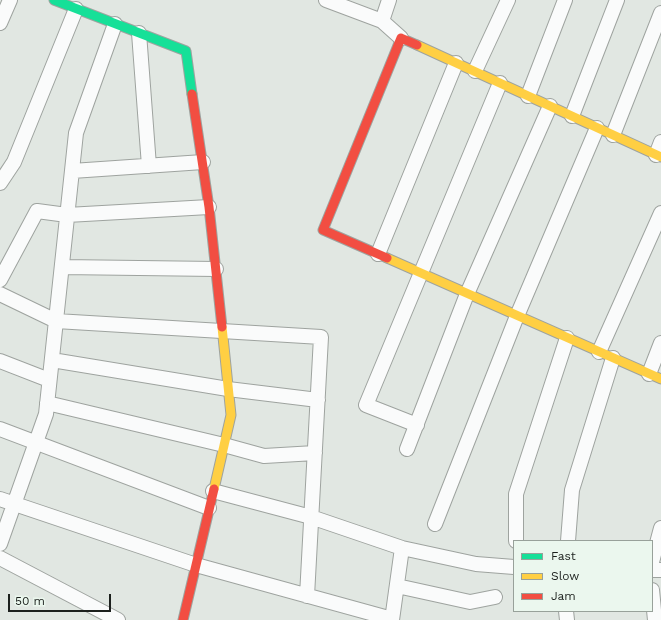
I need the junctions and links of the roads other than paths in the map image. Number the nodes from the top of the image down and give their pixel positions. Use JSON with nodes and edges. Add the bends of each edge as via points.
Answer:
{"nodes":[{"id":1,"x":10,"y":0,"type":"edge"},
{"id":2,"x":54,"y":0,"type":"edge"},
{"id":3,"x":326,"y":0,"type":"edge"},
{"id":4,"x":389,"y":0,"type":"edge"},
{"id":5,"x":508,"y":0,"type":"edge"},
{"id":6,"x":565,"y":0,"type":"edge"},
{"id":7,"x":617,"y":0,"type":"edge"},
{"id":8,"x":76,"y":8,"type":"junction"},
{"id":9,"x":661,"y":13,"type":"edge"},
{"id":10,"x":382,"y":21,"type":"junction"},
{"id":11,"x":0,"y":23,"type":"edge"},
{"id":12,"x":115,"y":24,"type":"junction"},
{"id":13,"x":139,"y":33,"type":"junction"},
{"id":14,"x":401,"y":38,"type":"junction"},
{"id":15,"x":456,"y":63,"type":"junction"},
{"id":16,"x":475,"y":71,"type":"junction"},
{"id":17,"x":500,"y":83,"type":"junction"},
{"id":18,"x":528,"y":96,"type":"junction"},
{"id":19,"x":550,"y":106,"type":"junction"},
{"id":20,"x":572,"y":116,"type":"junction"},
{"id":21,"x":597,"y":128,"type":"junction"},
{"id":22,"x":613,"y":135,"type":"junction"},
{"id":23,"x":659,"y":151,"type":"edge"},
{"id":24,"x":202,"y":162,"type":"junction"},
{"id":25,"x":149,"y":166,"type":"junction"},
{"id":26,"x":72,"y":171,"type":"junction"},
{"id":27,"x":0,"y":183,"type":"edge"},
{"id":28,"x":209,"y":207,"type":"junction"},
{"id":29,"x":661,"y":213,"type":"edge"},
{"id":30,"x":67,"y":215,"type":"junction"},
{"id":31,"x":378,"y":254,"type":"junction"},
{"id":32,"x":62,"y":267,"type":"junction"},
{"id":33,"x":216,"y":269,"type":"junction"},
{"id":34,"x":420,"y":273,"type":"junction"},
{"id":35,"x":0,"y":280,"type":"edge"},
{"id":36,"x":0,"y":294,"type":"edge"},
{"id":37,"x":468,"y":294,"type":"junction"},
{"id":38,"x":517,"y":316,"type":"junction"},
{"id":39,"x":56,"y":320,"type":"junction"},
{"id":40,"x":222,"y":332,"type":"junction"},
{"id":41,"x":567,"y":338,"type":"junction"},
{"id":42,"x":661,"y":343,"type":"edge"},
{"id":43,"x":599,"y":352,"type":"junction"},
{"id":44,"x":613,"y":358,"type":"junction"},
{"id":45,"x":52,"y":360,"type":"junction"},
{"id":46,"x":0,"y":361,"type":"edge"},
{"id":47,"x":655,"y":377,"type":"edge"},
{"id":48,"x":49,"y":380,"type":"junction"},
{"id":49,"x":228,"y":389,"type":"junction"},
{"id":50,"x":318,"y":400,"type":"junction"},
{"id":51,"x":47,"y":404,"type":"junction"},
{"id":52,"x":416,"y":425,"type":"junction"},
{"id":53,"x":0,"y":429,"type":"edge"},
{"id":54,"x":36,"y":442,"type":"junction"},
{"id":55,"x":224,"y":444,"type":"junction"},
{"id":56,"x":407,"y":450,"type":"dead end"},
{"id":57,"x":315,"y":453,"type":"junction"},
{"id":58,"x":213,"y":491,"type":"junction"},
{"id":59,"x":0,"y":499,"type":"edge"},
{"id":60,"x":14,"y":504,"type":"junction"},
{"id":61,"x":209,"y":508,"type":"junction"},
{"id":62,"x":311,"y":517,"type":"junction"},
{"id":63,"x":435,"y":524,"type":"dead end"},
{"id":64,"x":661,"y":528,"type":"edge"},
{"id":65,"x":516,"y":540,"type":"edge"},
{"id":66,"x":568,"y":540,"type":"edge"},
{"id":67,"x":0,"y":544,"type":"edge"},
{"id":68,"x":402,"y":548,"type":"junction"},
{"id":69,"x":0,"y":558,"type":"edge"},
{"id":70,"x":653,"y":558,"type":"edge"},
{"id":71,"x":196,"y":565,"type":"junction"},
{"id":72,"x":513,"y":567,"type":"edge"},
{"id":73,"x":397,"y":586,"type":"junction"},
{"id":74,"x":307,"y":596,"type":"junction"},
{"id":75,"x":495,"y":597,"type":"dead end"},
{"id":76,"x":653,"y":600,"type":"edge"},
{"id":77,"x":185,"y":619,"type":"edge"},
{"id":78,"x":392,"y":619,"type":"edge"},
{"id":79,"x":118,"y":620,"type":"edge"},
{"id":80,"x":655,"y":620,"type":"edge"}],
"edges":[{"from":1,"to":11,"type":"street"},
{"from":2,"to":8,"type":"street"},
{"from":3,"to":10,"type":"street"},
{"from":4,"to":10,"type":"street"},
{"from":5,"to":16,"type":"street"},
{"from":6,"to":18,"type":"street"},
{"from":7,"to":20,"type":"street"},
{"from":8,"to":12,"type":"street"},
{"from":8,"to":27,"type":"street","via":[[14,162]]},
{"from":9,"to":22,"type":"street"},
{"from":10,"to":14,"type":"street"},
{"from":12,"to":13,"type":"street"},
{"from":12,"to":26,"type":"street","via":[[76,133]]},
{"from":13,"to":24,"type":"street","via":[[186,51]]},
{"from":13,"to":25,"type":"street"},
{"from":14,"to":15,"type":"street"},
{"from":14,"to":31,"type":"street","via":[[323,230]]},
{"from":15,"to":16,"type":"street"},
{"from":15,"to":31,"type":"street"},
{"from":16,"to":17,"type":"street"},
{"from":17,"to":18,"type":"street"},
{"from":17,"to":34,"type":"street"},
{"from":18,"to":19,"type":"street"},
{"from":19,"to":20,"type":"street"},
{"from":19,"to":37,"type":"street"},
{"from":20,"to":21,"type":"street"},
{"from":21,"to":22,"type":"street"},
{"from":21,"to":38,"type":"street"},
{"from":22,"to":23,"type":"street"},
{"from":24,"to":25,"type":"street"},
{"from":24,"to":28,"type":"street"},
{"from":25,"to":26,"type":"street"},
{"from":26,"to":30,"type":"street"},
{"from":28,"to":30,"type":"street"},
{"from":28,"to":33,"type":"street"},
{"from":29,"to":43,"type":"street"},
{"from":30,"to":32,"type":"street"},
{"from":30,"to":35,"type":"street","via":[[37,211]]},
{"from":31,"to":34,"type":"street"},
{"from":32,"to":33,"type":"street"},
{"from":32,"to":39,"type":"street"},
{"from":33,"to":40,"type":"street"},
{"from":34,"to":37,"type":"street"},
{"from":34,"to":52,"type":"street","via":[[366,405]]},
{"from":36,"to":39,"type":"street"},
{"from":37,"to":38,"type":"street"},
{"from":37,"to":52,"type":"street"},
{"from":38,"to":41,"type":"street"},
{"from":38,"to":63,"type":"street"},
{"from":39,"to":40,"type":"street"},
{"from":39,"to":45,"type":"street"},
{"from":40,"to":49,"type":"street"},
{"from":40,"to":50,"type":"street","via":[[321,337]]},
{"from":41,"to":43,"type":"street"},
{"from":41,"to":65,"type":"street","via":[[516,494]]},
{"from":42,"to":47,"type":"street"},
{"from":43,"to":44,"type":"street"},
{"from":44,"to":47,"type":"street"},
{"from":44,"to":66,"type":"street","via":[[572,490]]},
{"from":45,"to":48,"type":"street"},
{"from":45,"to":49,"type":"street"},
{"from":46,"to":48,"type":"street"},
{"from":48,"to":51,"type":"street"},
{"from":49,"to":50,"type":"street"},
{"from":49,"to":55,"type":"street","via":[[231,415]]},
{"from":50,"to":57,"type":"street"},
{"from":51,"to":54,"type":"street"},
{"from":51,"to":55,"type":"street"},
{"from":52,"to":56,"type":"street"},
{"from":53,"to":54,"type":"street"},
{"from":54,"to":60,"type":"street"},
{"from":54,"to":61,"type":"street"},
{"from":55,"to":57,"type":"street","via":[[264,456]]},
{"from":55,"to":58,"type":"street"},
{"from":57,"to":62,"type":"street"},
{"from":58,"to":61,"type":"street"},
{"from":58,"to":62,"type":"street"},
{"from":59,"to":60,"type":"street"},
{"from":60,"to":67,"type":"street"},
{"from":60,"to":71,"type":"street"},
{"from":61,"to":71,"type":"street"},
{"from":62,"to":68,"type":"street"},
{"from":62,"to":74,"type":"street"},
{"from":64,"to":70,"type":"street"},
{"from":68,"to":72,"type":"street","via":[[476,564]]},
{"from":68,"to":73,"type":"street"},
{"from":69,"to":79,"type":"street"},
{"from":71,"to":74,"type":"street"},
{"from":71,"to":77,"type":"street"},
{"from":73,"to":75,"type":"street","via":[[470,602]]},
{"from":73,"to":78,"type":"street"},
{"from":74,"to":78,"type":"street"},
{"from":76,"to":80,"type":"street"}]}
